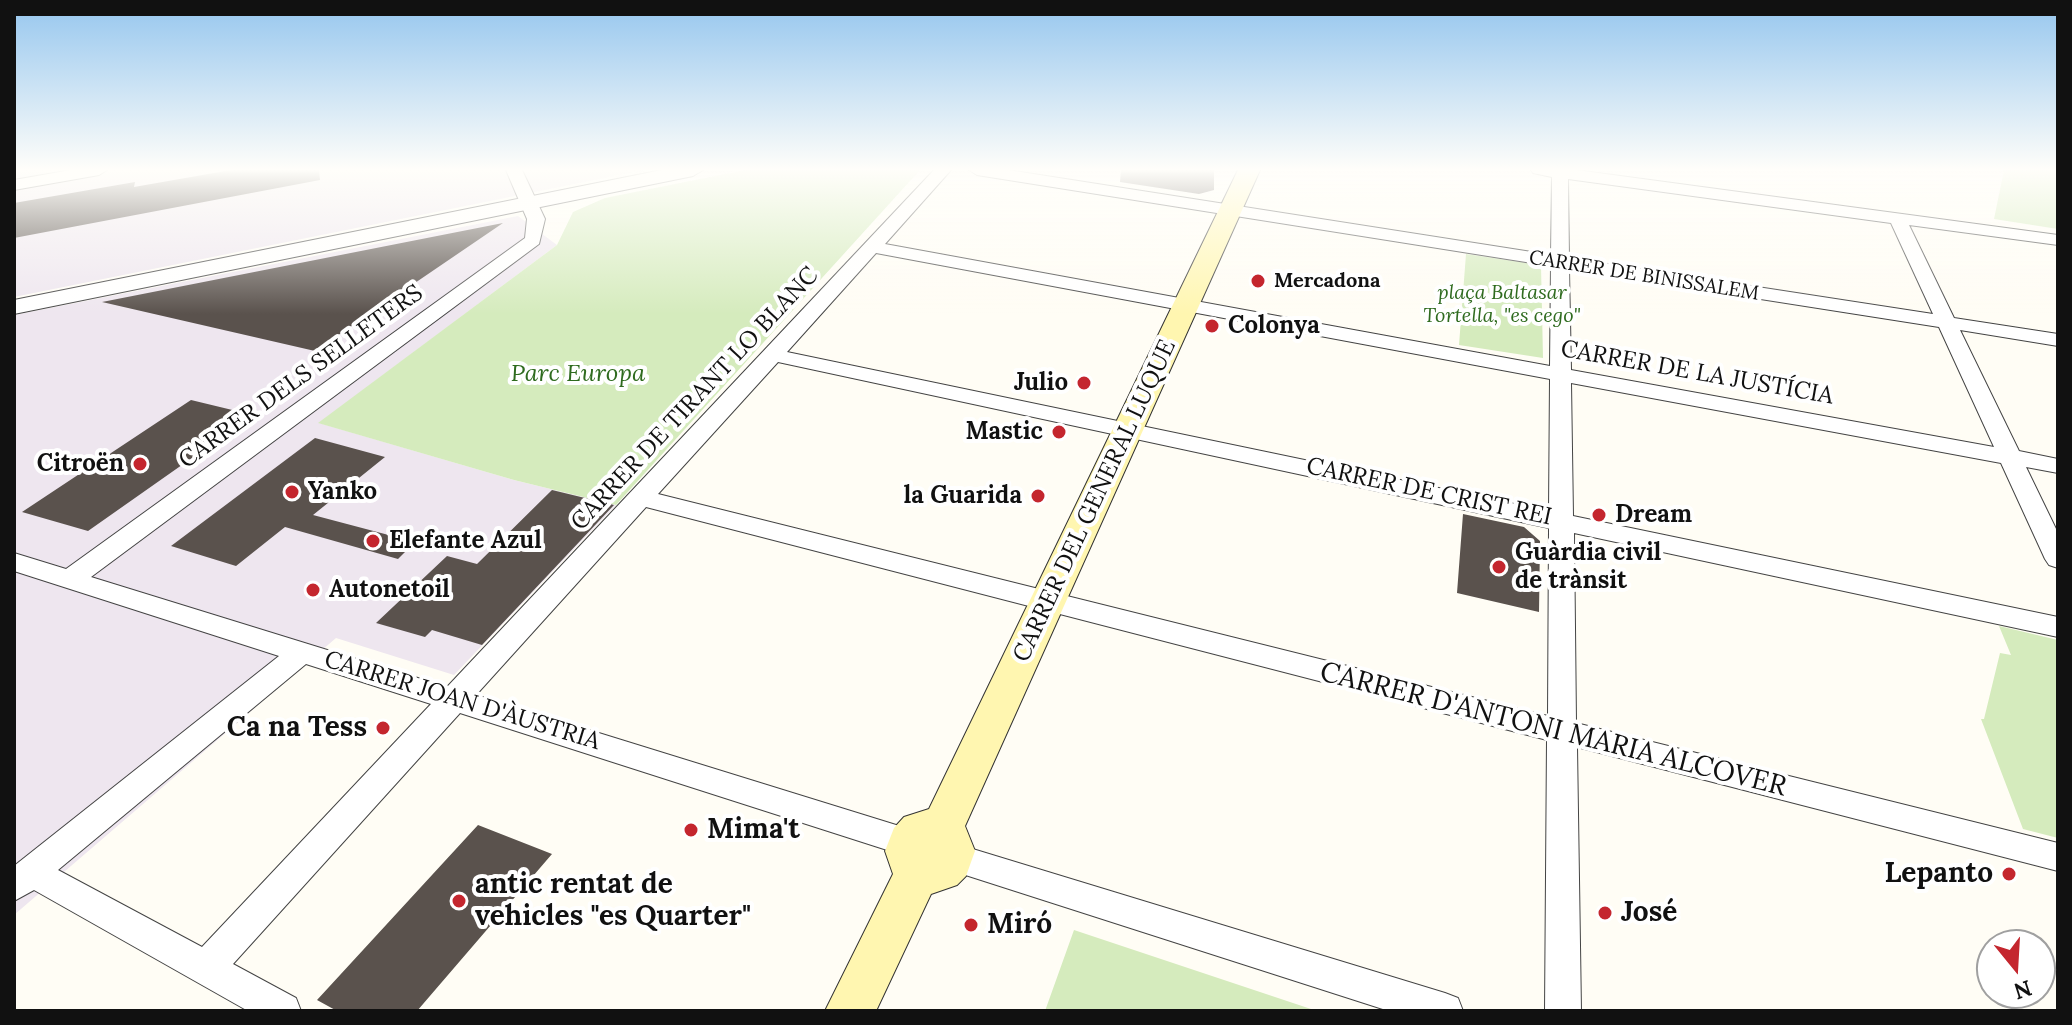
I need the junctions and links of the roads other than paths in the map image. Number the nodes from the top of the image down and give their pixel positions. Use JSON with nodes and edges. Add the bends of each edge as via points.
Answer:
{"nodes":[{"id":1,"x":455,"y":218,"type":"edge"},
{"id":2,"x":535,"y":218,"type":"edge"},
{"id":3,"x":898,"y":218,"type":"edge"},
{"id":4,"x":1226,"y":218,"type":"edge"},
{"id":5,"x":1279,"y":218,"type":"edge"},
{"id":6,"x":1557,"y":218,"type":"edge"},
{"id":7,"x":1897,"y":218,"type":"joint"},
{"id":8,"x":2058,"y":240,"type":"edge"},
{"id":9,"x":871,"y":247,"type":"junction"},
{"id":10,"x":1561,"y":263,"type":"junction"},
{"id":11,"x":1186,"y":305,"type":"junction"},
{"id":12,"x":14,"y":307,"type":"edge"},
{"id":13,"x":1945,"y":323,"type":"junction"},
{"id":14,"x":2058,"y":340,"type":"edge"},
{"id":15,"x":772,"y":355,"type":"junction"},
{"id":16,"x":1561,"y":374,"type":"junction"},
{"id":17,"x":1128,"y":429,"type":"junction"},
{"id":18,"x":2011,"y":457,"type":"junction"},
{"id":19,"x":2058,"y":466,"type":"edge"},
{"id":20,"x":641,"y":498,"type":"junction"},
{"id":21,"x":1562,"y":521,"type":"junction"},
{"id":22,"x":2058,"y":559,"type":"edge"},
{"id":23,"x":14,"y":562,"type":"edge"},
{"id":24,"x":69,"y":580,"type":"junction"},
{"id":25,"x":1047,"y":603,"type":"junction"},
{"id":26,"x":2058,"y":627,"type":"edge"},
{"id":27,"x":302,"y":652,"type":"junction"},
{"id":28,"x":454,"y":699,"type":"junction"},
{"id":29,"x":1562,"y":732,"type":"junction"},
{"id":30,"x":930,"y":850,"type":"junction"},
{"id":31,"x":2058,"y":857,"type":"edge"},
{"id":32,"x":23,"y":879,"type":"edge"},
{"id":33,"x":205,"y":969,"type":"junction"},
{"id":34,"x":283,"y":1011,"type":"edge"},
{"id":35,"x":850,"y":1011,"type":"edge"},
{"id":36,"x":1445,"y":1011,"type":"edge"},
{"id":37,"x":1563,"y":1011,"type":"edge"}],
"edges":[{"from":1,"to":12,"type":"street"},
{"from":2,"to":24,"type":"street","name":"CARRER DELS SELLETERS","via":[[533,240]]},
{"from":3,"to":9,"type":"street","name":"CARRER DE TIRANT LO BLANC"},
{"from":4,"to":11,"type":"main road","name":"CARRER DEL GENERAL LUQUE"},
{"from":5,"to":10,"type":"street","name":"CARRER DE BINISSALEM"},
{"from":6,"to":10,"type":"street"},
{"from":7,"to":8,"type":"street"},
{"from":7,"to":13,"type":"street"},
{"from":9,"to":11,"type":"street","name":"CARRER DE LA JUSTÍCIA"},
{"from":9,"to":15,"type":"street","name":"CARRER DE TIRANT LO BLANC"},
{"from":10,"to":13,"type":"street","name":"CARRER DE BINISSALEM"},
{"from":10,"to":16,"type":"street"},
{"from":11,"to":16,"type":"street","name":"CARRER DE LA JUSTÍCIA"},
{"from":11,"to":17,"type":"main road","name":"CARRER DEL GENERAL LUQUE"},
{"from":13,"to":14,"type":"street","name":"CARRER DE BINISSALEM"},
{"from":13,"to":18,"type":"street"},
{"from":15,"to":17,"type":"street","name":"CARRER DE CRIST REI"},
{"from":15,"to":20,"type":"street","name":"CARRER DE TIRANT LO BLANC"},
{"from":16,"to":18,"type":"street","name":"CARRER DE LA JUSTÍCIA"},
{"from":16,"to":21,"type":"street"},
{"from":17,"to":21,"type":"street","name":"CARRER DE CRIST REI"},
{"from":17,"to":25,"type":"main road","name":"CARRER DEL GENERAL LUQUE"},
{"from":18,"to":19,"type":"street","name":"CARRER DE LA JUSTÍCIA"},
{"from":18,"to":22,"type":"street"},
{"from":20,"to":25,"type":"street","name":"CARRER D'ANTONI MARIA ALCOVER"},
{"from":20,"to":28,"type":"street","name":"CARRER DE TIRANT LO BLANC"},
{"from":21,"to":26,"type":"street","name":"CARRER DE CRIST REI"},
{"from":21,"to":29,"type":"street"},
{"from":23,"to":24,"type":"street","name":"CARRER JOAN D'ÀUSTRIA"},
{"from":24,"to":27,"type":"street","name":"CARRER JOAN D'ÀUSTRIA"},
{"from":25,"to":29,"type":"street","name":"CARRER D'ANTONI MARIA ALCOVER"},
{"from":25,"to":30,"type":"main road","name":"CARRER DEL GENERAL LUQUE"},
{"from":27,"to":28,"type":"street","name":"CARRER JOAN D'ÀUSTRIA"},
{"from":27,"to":32,"type":"street"},
{"from":28,"to":30,"type":"street","name":"CARRER JOAN D'ÀUSTRIA"},
{"from":28,"to":33,"type":"street","name":"CARRER DE TIRANT LO BLANC"},
{"from":29,"to":31,"type":"street","name":"CARRER D'ANTONI MARIA ALCOVER"},
{"from":29,"to":37,"type":"street"},
{"from":30,"to":35,"type":"main road","name":"CARRER DEL GENERAL LUQUE"},
{"from":30,"to":36,"type":"street","name":"CARRER JOAN D'ÀUSTRIA"},
{"from":32,"to":33,"type":"street"},
{"from":33,"to":34,"type":"street"}]}
